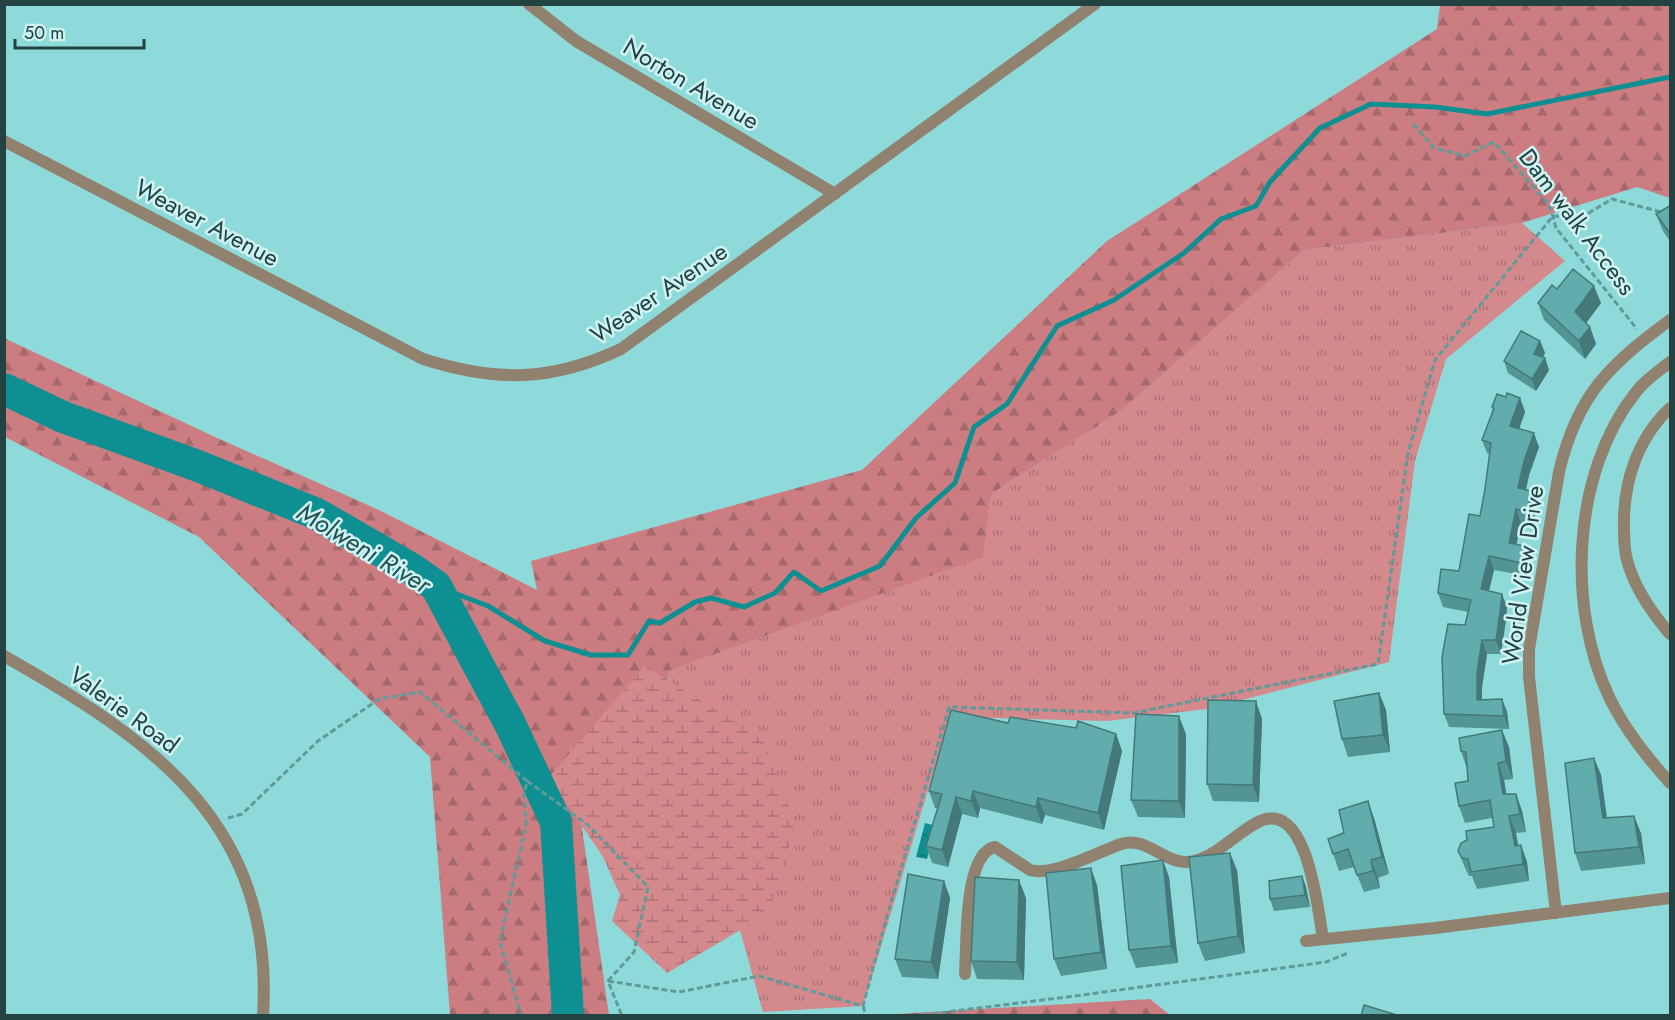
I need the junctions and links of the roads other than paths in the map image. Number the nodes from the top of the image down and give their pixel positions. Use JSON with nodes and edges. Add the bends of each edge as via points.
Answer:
{"nodes":[{"id":1,"x":529,"y":4,"type":"edge"},
{"id":2,"x":1095,"y":4,"type":"edge"},
{"id":3,"x":4,"y":141,"type":"edge"},
{"id":4,"x":835,"y":194,"type":"junction"},
{"id":5,"x":1671,"y":321,"type":"edge"},
{"id":6,"x":1671,"y":362,"type":"edge"},
{"id":7,"x":1671,"y":408,"type":"edge"},
{"id":8,"x":1671,"y":634,"type":"edge"},
{"id":9,"x":4,"y":656,"type":"edge"},
{"id":10,"x":1671,"y":783,"type":"edge"},
{"id":11,"x":1671,"y":898,"type":"edge"},
{"id":12,"x":1556,"y":913,"type":"junction"},
{"id":13,"x":1323,"y":939,"type":"junction"},
{"id":14,"x":1306,"y":940,"type":"dead end"},
{"id":15,"x":965,"y":975,"type":"dead end"},
{"id":16,"x":263,"y":1016,"type":"edge"}],
"edges":[{"from":1,"to":4,"type":"street","name":"Norton Avenue","via":[[576,41]]},
{"from":2,"to":4,"type":"street","name":"Weaver Avenue"},
{"from":3,"to":4,"type":"street","name":"Weaver Avenue","via":[[423,359],[490,375],[555,372],[621,350]]},
{"from":5,"to":12,"type":"street","name":"World View Drive","via":[[1637,345],[1593,391],[1566,443],[1559,472],[1529,650]]},
{"from":6,"to":10,"type":"street","via":[[1637,390],[1603,448],[1588,496],[1582,555],[1583,588],[1597,665],[1610,697],[1639,746]]},
{"from":7,"to":8,"type":"street","via":[[1634,460],[1623,513],[1624,546],[1632,575],[1655,617]]},
{"from":9,"to":16,"type":"street","name":"Valerie Road","via":[[131,736],[169,767],[211,816],[237,860],[252,897],[264,963]]},
{"from":11,"to":12,"type":"street"},
{"from":12,"to":13,"type":"street"},
{"from":13,"to":14,"type":"street"},
{"from":13,"to":15,"type":"street","via":[[1301,842],[1285,823],[1270,819],[1249,827],[1191,862],[1170,858],[1141,843],[1125,843],[1054,870],[1037,872],[995,847],[988,849],[975,869],[968,905]]}]}
